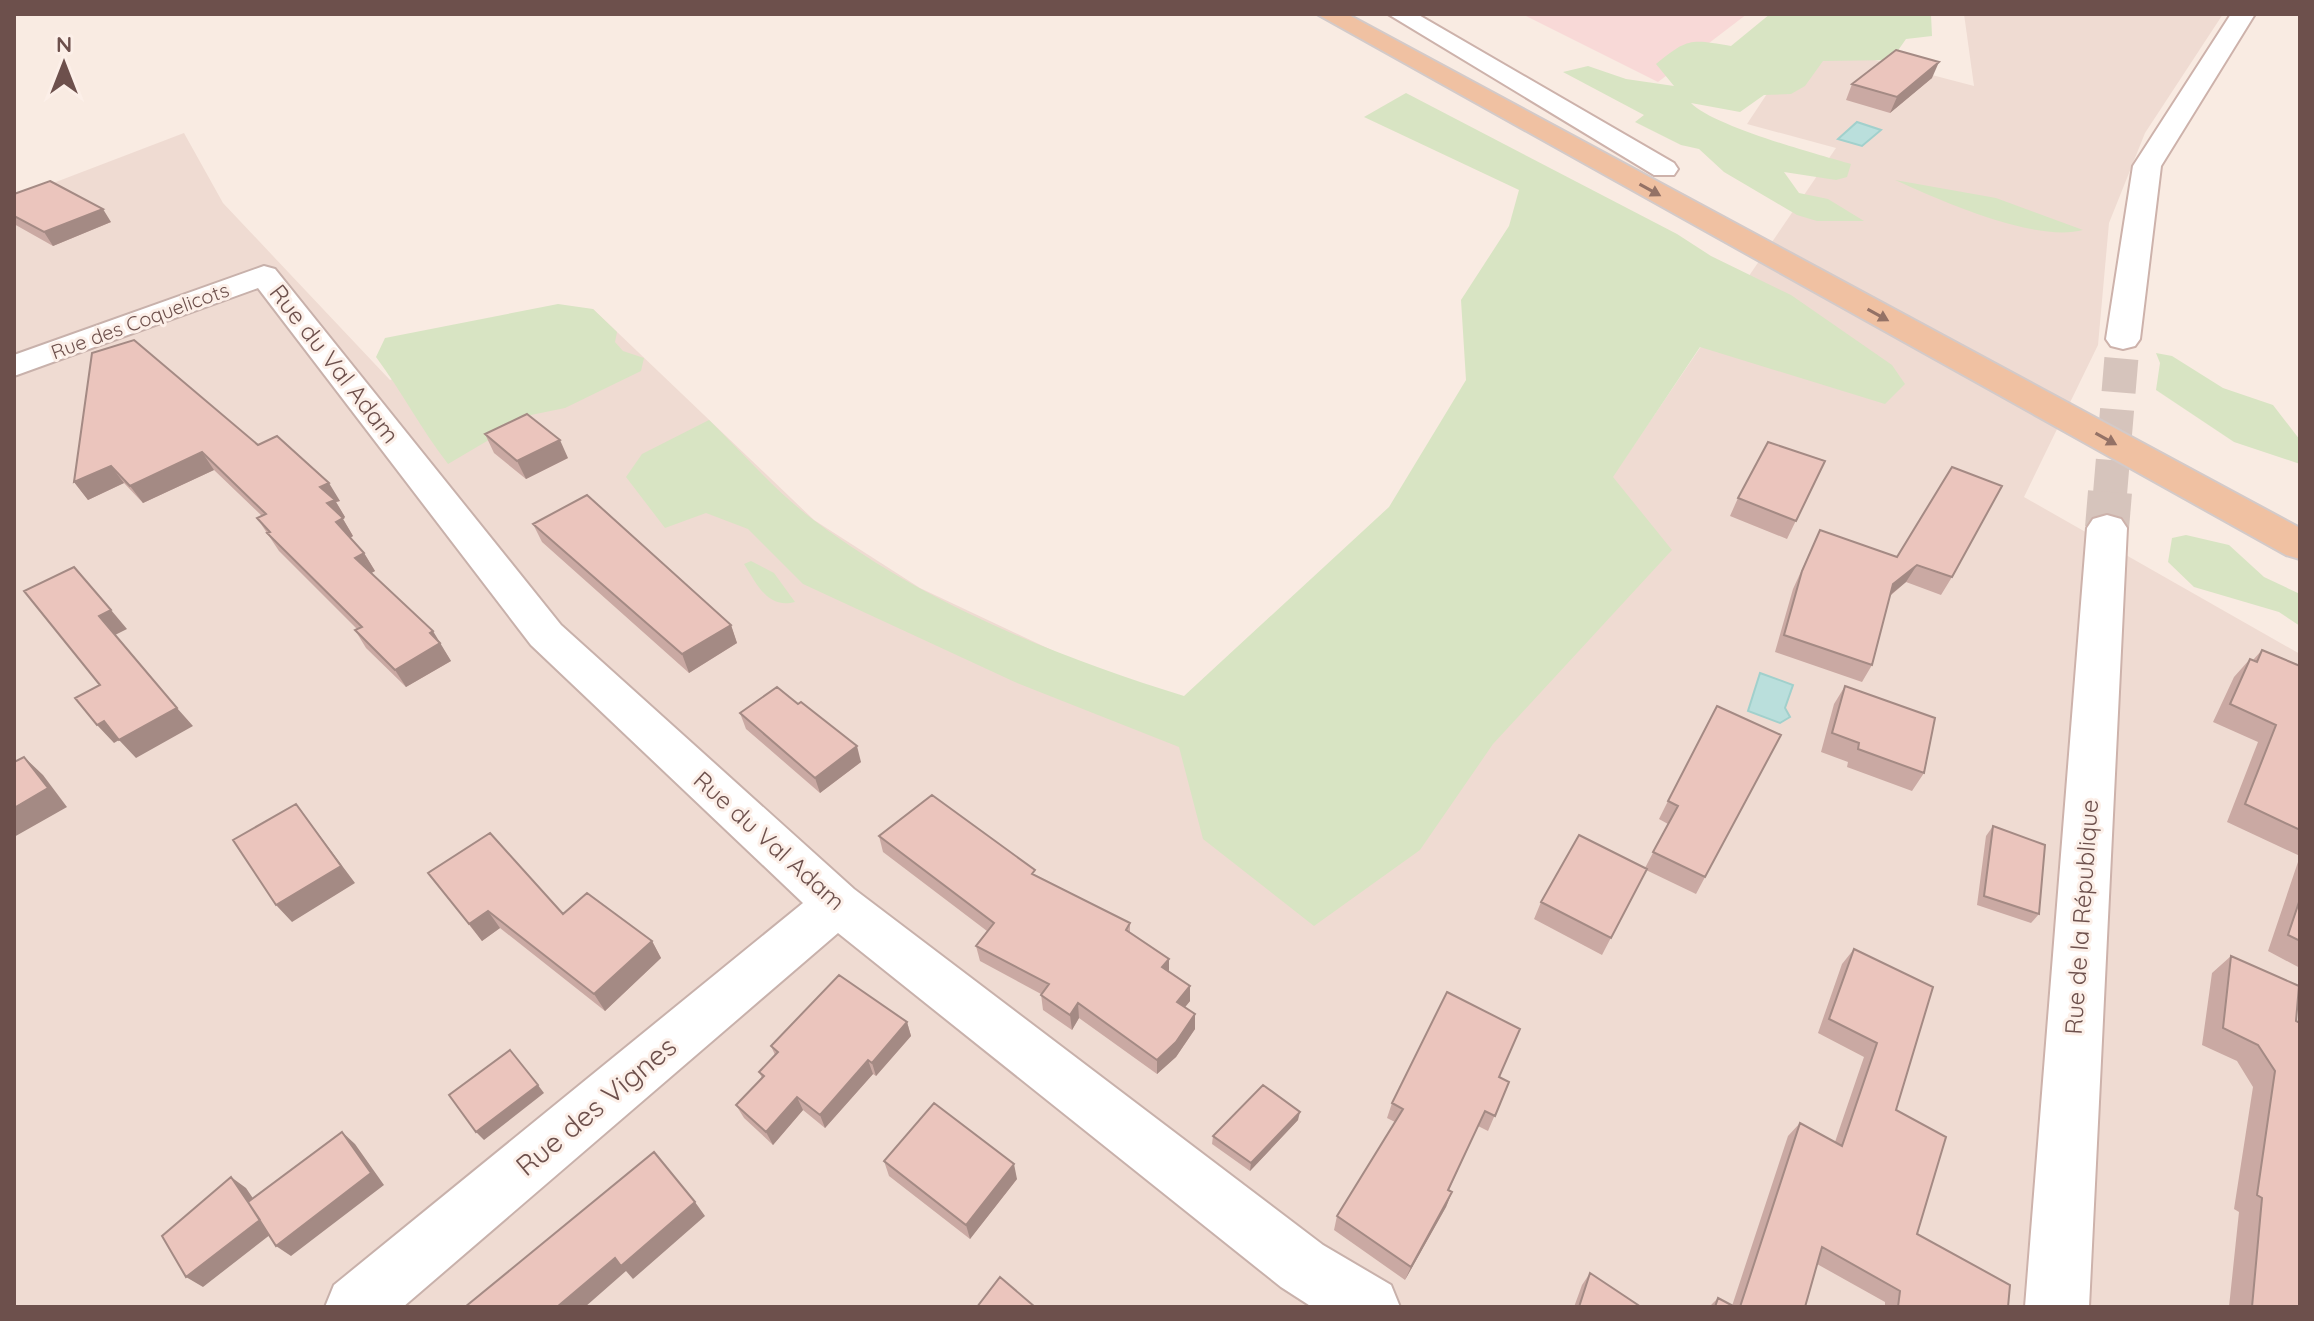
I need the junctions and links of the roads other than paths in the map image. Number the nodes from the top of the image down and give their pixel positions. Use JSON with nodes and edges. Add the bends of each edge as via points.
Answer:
{"nodes":[{"id":1,"x":1302,"y":14,"type":"edge"},
{"id":2,"x":1329,"y":14,"type":"edge"},
{"id":3,"x":1374,"y":14,"type":"edge"},
{"id":4,"x":1400,"y":14,"type":"edge"},
{"id":5,"x":2243,"y":14,"type":"edge"},
{"id":6,"x":1581,"y":153,"type":"junction"},
{"id":7,"x":1664,"y":169,"type":"junction"},
{"id":8,"x":264,"y":275,"type":"joint"},
{"id":9,"x":2123,"y":339,"type":"tunnel mouth"},
{"id":10,"x":14,"y":366,"type":"edge"},
{"id":11,"x":2300,"y":516,"type":"edge"},
{"id":12,"x":2107,"y":528,"type":"tunnel mouth"},
{"id":13,"x":2300,"y":545,"type":"edge"},
{"id":14,"x":837,"y":904,"type":"junction"},
{"id":15,"x":356,"y":1307,"type":"edge"},
{"id":16,"x":1369,"y":1307,"type":"edge"},
{"id":17,"x":2057,"y":1307,"type":"edge"}],
"edges":[{"from":1,"to":6,"type":"main road"},
{"from":2,"to":6,"type":"main road"},
{"from":3,"to":7,"type":"main road"},
{"from":4,"to":7,"type":"street"},
{"from":5,"to":9,"type":"street","via":[[2147,166]]},
{"from":6,"to":13,"type":"main road","one_way":true},
{"from":7,"to":11,"type":"main road"},
{"from":8,"to":10,"type":"street","name":"Rue des Coquelicots"},
{"from":8,"to":14,"type":"street","name":"Rue du Val Adam","via":[[546,635]]},
{"from":12,"to":17,"type":"street","name":"Rue de la République"},
{"from":14,"to":15,"type":"street","name":"Rue des Vignes"},
{"from":14,"to":16,"type":"street","name":"Rue du Val Adam","via":[[1302,1266]]}]}
